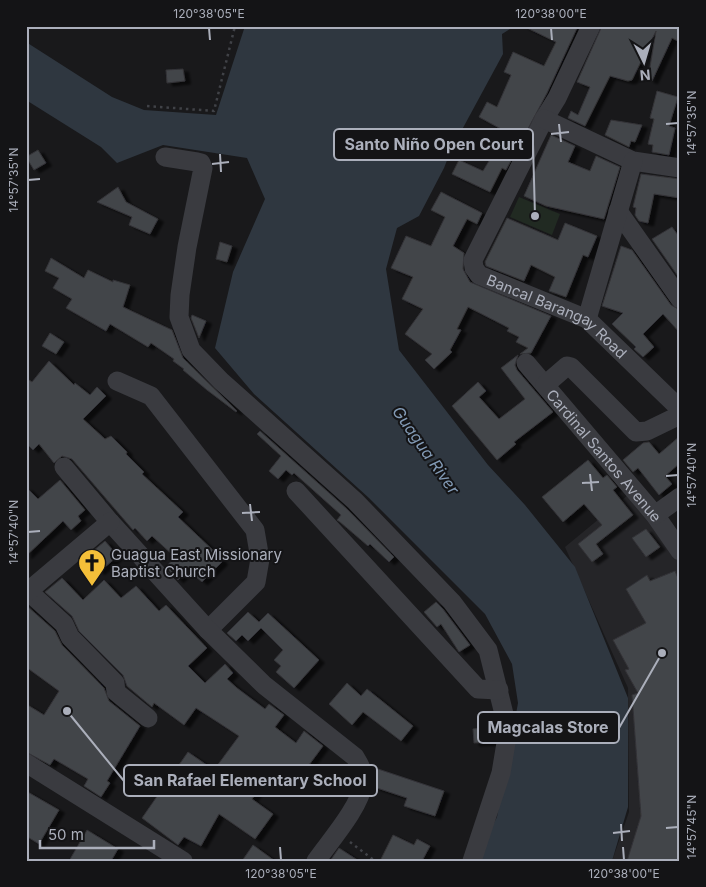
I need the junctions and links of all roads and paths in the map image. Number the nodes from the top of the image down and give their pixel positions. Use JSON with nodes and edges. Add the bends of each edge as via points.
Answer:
{"nodes":[{"id":1,"x":235,"y":26,"type":"edge"},
{"id":2,"x":591,"y":26,"type":"edge"},
{"id":3,"x":147,"y":106,"type":"dead end"},
{"id":4,"x":544,"y":119,"type":"junction"},
{"id":5,"x":165,"y":157,"type":"dead end"},
{"id":6,"x":634,"y":161,"type":"junction"},
{"id":7,"x":680,"y":168,"type":"edge"},
{"id":8,"x":618,"y":211,"type":"junction"},
{"id":9,"x":680,"y":299,"type":"edge"},
{"id":10,"x":26,"y":315,"type":"edge"},
{"id":11,"x":587,"y":319,"type":"junction"},
{"id":12,"x":26,"y":322,"type":"edge"},
{"id":13,"x":526,"y":363,"type":"dead end"},
{"id":14,"x":117,"y":381,"type":"dead end"},
{"id":15,"x":545,"y":386,"type":"junction"},
{"id":16,"x":680,"y":409,"type":"edge"},
{"id":17,"x":680,"y":414,"type":"edge"},
{"id":18,"x":64,"y":467,"type":"dead end"},
{"id":19,"x":296,"y":491,"type":"dead end"},
{"id":20,"x":680,"y":497,"type":"edge"},
{"id":21,"x":655,"y":515,"type":"junction"},
{"id":22,"x":110,"y":522,"type":"junction"},
{"id":23,"x":680,"y":551,"type":"edge"},
{"id":24,"x":27,"y":592,"type":"edge"},
{"id":25,"x":208,"y":630,"type":"junction"},
{"id":26,"x":499,"y":690,"type":"junction"},
{"id":27,"x":148,"y":718,"type":"dead end"},
{"id":28,"x":26,"y":763,"type":"edge"},
{"id":29,"x":336,"y":832,"type":"junction"},
{"id":30,"x":183,"y":861,"type":"edge"},
{"id":31,"x":316,"y":861,"type":"edge"},
{"id":32,"x":375,"y":861,"type":"edge"},
{"id":33,"x":472,"y":861,"type":"edge"}],
"edges":[{"from":1,"to":3,"type":"path","via":[[214,111]]},
{"from":2,"to":4,"type":"street","name":"Bancal Barangay Road","via":[[558,98]]},
{"from":4,"to":6,"type":"street"},
{"from":4,"to":11,"type":"street","name":"Bancal Barangay Road","via":[[473,260],[474,268],[479,275]]},
{"from":5,"to":26,"type":"street","via":[[201,163],[203,168],[180,295],[179,317],[191,350],[214,375],[355,500],[452,602],[488,650]]},
{"from":6,"to":7,"type":"street"},
{"from":6,"to":8,"type":"street"},
{"from":8,"to":9,"type":"street"},
{"from":8,"to":11,"type":"street"},
{"from":10,"to":12,"type":"path"},
{"from":11,"to":16,"type":"street","name":"Bancal Barangay Road"},
{"from":13,"to":15,"type":"street","name":"Cardinal Santos Avenue"},
{"from":14,"to":25,"type":"street","via":[[151,396],[255,530],[260,559],[256,582]]},
{"from":15,"to":17,"type":"street","via":[[562,368],[571,367],[636,432],[646,431]]},
{"from":15,"to":21,"type":"street","name":"Cardinal Santos Avenue"},
{"from":18,"to":22,"type":"street"},
{"from":19,"to":26,"type":"street","via":[[478,689]]},
{"from":20,"to":21,"type":"street"},
{"from":21,"to":23,"type":"street","name":"Cardinal Santos Avenue"},
{"from":22,"to":24,"type":"street"},
{"from":22,"to":25,"type":"street"},
{"from":24,"to":27,"type":"street","via":[[64,624],[70,637],[115,683],[116,692]]},
{"from":25,"to":29,"type":"street","via":[[264,685],[355,757],[362,769],[363,784],[356,802]]},
{"from":26,"to":33,"type":"street","via":[[506,743],[501,773]]},
{"from":28,"to":30,"type":"street"},
{"from":29,"to":31,"type":"street"},
{"from":29,"to":32,"type":"path"}]}
